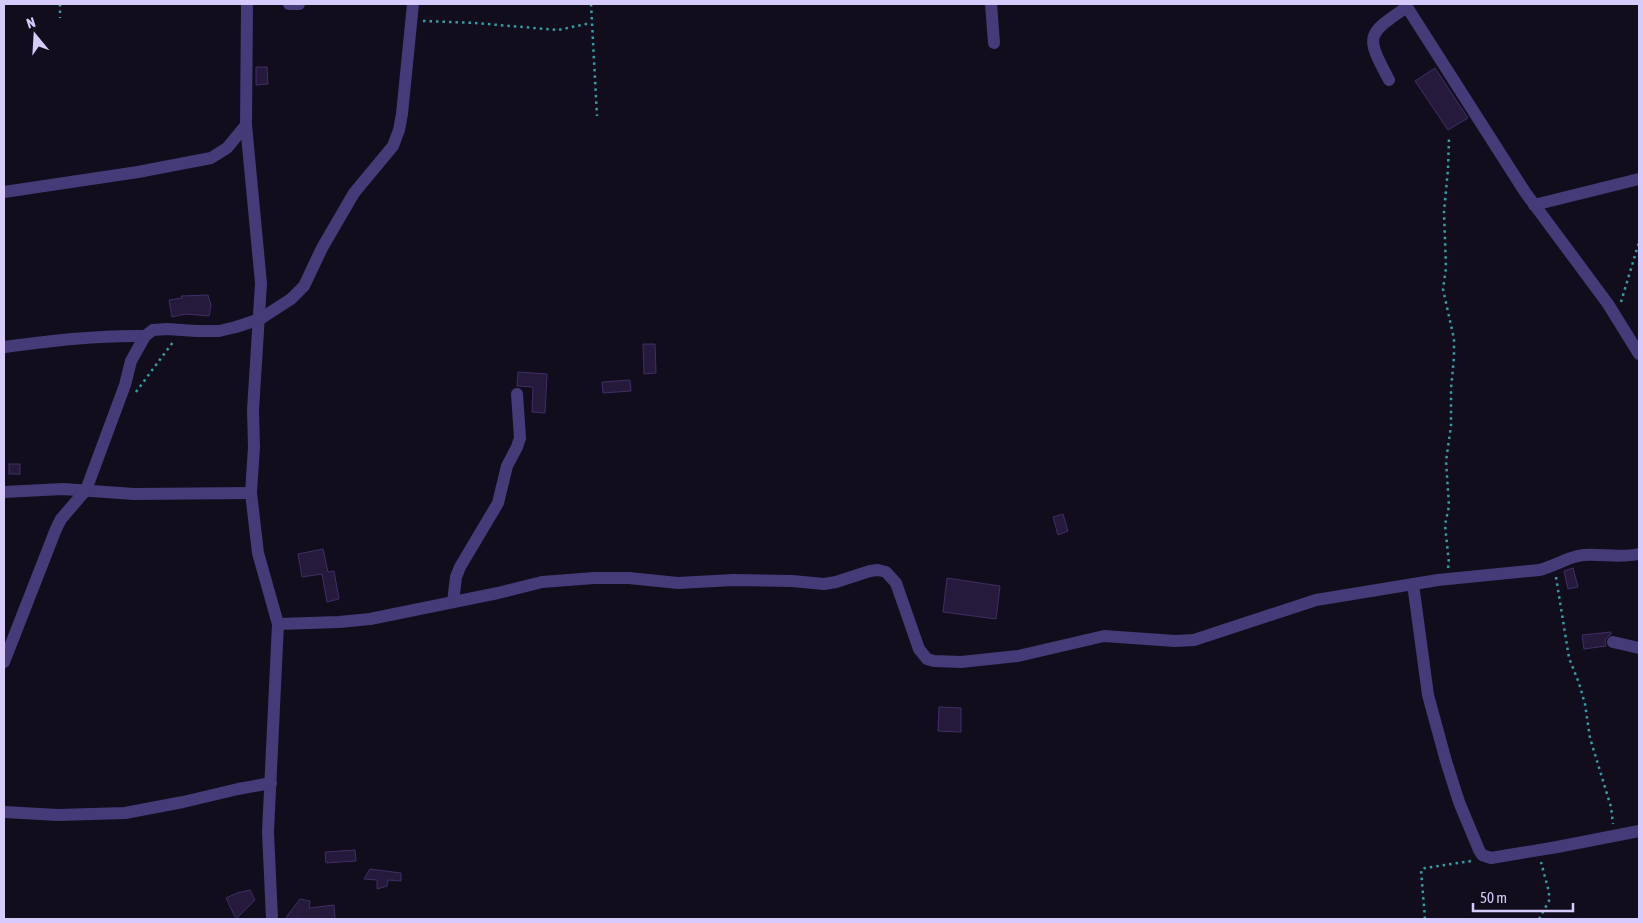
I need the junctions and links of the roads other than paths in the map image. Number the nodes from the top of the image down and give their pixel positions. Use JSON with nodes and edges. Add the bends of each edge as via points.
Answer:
{"nodes":[{"id":1,"x":247,"y":4,"type":"edge"},
{"id":2,"x":289,"y":4,"type":"edge"},
{"id":3,"x":299,"y":4,"type":"edge"},
{"id":4,"x":414,"y":4,"type":"edge"},
{"id":5,"x":991,"y":4,"type":"edge"},
{"id":6,"x":1406,"y":5,"type":"edge"},
{"id":7,"x":994,"y":43,"type":"dead end"},
{"id":8,"x":1389,"y":80,"type":"dead end"},
{"id":9,"x":246,"y":125,"type":"junction"},
{"id":10,"x":1639,"y":179,"type":"edge"},
{"id":11,"x":4,"y":192,"type":"edge"},
{"id":12,"x":1534,"y":205,"type":"junction"},
{"id":13,"x":260,"y":319,"type":"junction"},
{"id":14,"x":145,"y":336,"type":"junction"},
{"id":15,"x":4,"y":347,"type":"edge"},
{"id":16,"x":1639,"y":354,"type":"edge"},
{"id":17,"x":517,"y":394,"type":"dead end"},
{"id":18,"x":86,"y":490,"type":"junction"},
{"id":19,"x":4,"y":492,"type":"edge"},
{"id":20,"x":251,"y":493,"type":"junction"},
{"id":21,"x":1639,"y":554,"type":"edge"},
{"id":22,"x":1413,"y":584,"type":"junction"},
{"id":23,"x":454,"y":602,"type":"junction"},
{"id":24,"x":278,"y":624,"type":"junction"},
{"id":25,"x":1613,"y":642,"type":"dead end"},
{"id":26,"x":1639,"y":648,"type":"edge"},
{"id":27,"x":4,"y":662,"type":"edge"},
{"id":28,"x":270,"y":783,"type":"junction"},
{"id":29,"x":4,"y":812,"type":"edge"},
{"id":30,"x":1639,"y":831,"type":"edge"},
{"id":31,"x":272,"y":919,"type":"edge"}],
"edges":[{"from":1,"to":9,"type":"street"},
{"from":2,"to":3,"type":"street"},
{"from":4,"to":13,"type":"street","via":[[402,114],[393,146],[354,193],[304,286],[291,299]]},
{"from":5,"to":7,"type":"street"},
{"from":6,"to":8,"type":"street","via":[[1383,23],[1373,39],[1376,55]]},
{"from":6,"to":12,"type":"street"},
{"from":9,"to":11,"type":"street","via":[[228,148],[212,158]]},
{"from":9,"to":13,"type":"street","via":[[261,283]]},
{"from":10,"to":12,"type":"street"},
{"from":12,"to":16,"type":"street","via":[[1616,317]]},
{"from":13,"to":14,"type":"street","via":[[219,331],[167,329],[153,330]]},
{"from":13,"to":20,"type":"street"},
{"from":14,"to":15,"type":"street","via":[[74,338]]},
{"from":14,"to":18,"type":"street","via":[[131,361],[125,386]]},
{"from":17,"to":23,"type":"street","via":[[520,438],[506,466],[498,503],[460,567]]},
{"from":18,"to":19,"type":"street"},
{"from":18,"to":20,"type":"street","via":[[134,494]]},
{"from":18,"to":27,"type":"street","via":[[59,524]]},
{"from":20,"to":24,"type":"street","via":[[258,553]]},
{"from":21,"to":22,"type":"street","via":[[1583,555],[1539,570]]},
{"from":22,"to":23,"type":"street","via":[[1316,600],[1194,640],[1104,636],[1018,656],[961,662],[934,661],[923,655],[896,583],[886,572],[878,570],[824,584],[733,580],[678,583],[629,578],[568,580],[542,582]]},
{"from":22,"to":30,"type":"street","via":[[1428,695],[1459,802],[1482,855],[1490,858]]},
{"from":23,"to":24,"type":"street","via":[[370,619]]},
{"from":24,"to":28,"type":"street"},
{"from":25,"to":26,"type":"street"},
{"from":28,"to":29,"type":"street","via":[[125,812],[58,815]]},
{"from":28,"to":31,"type":"street","via":[[268,832]]}]}
